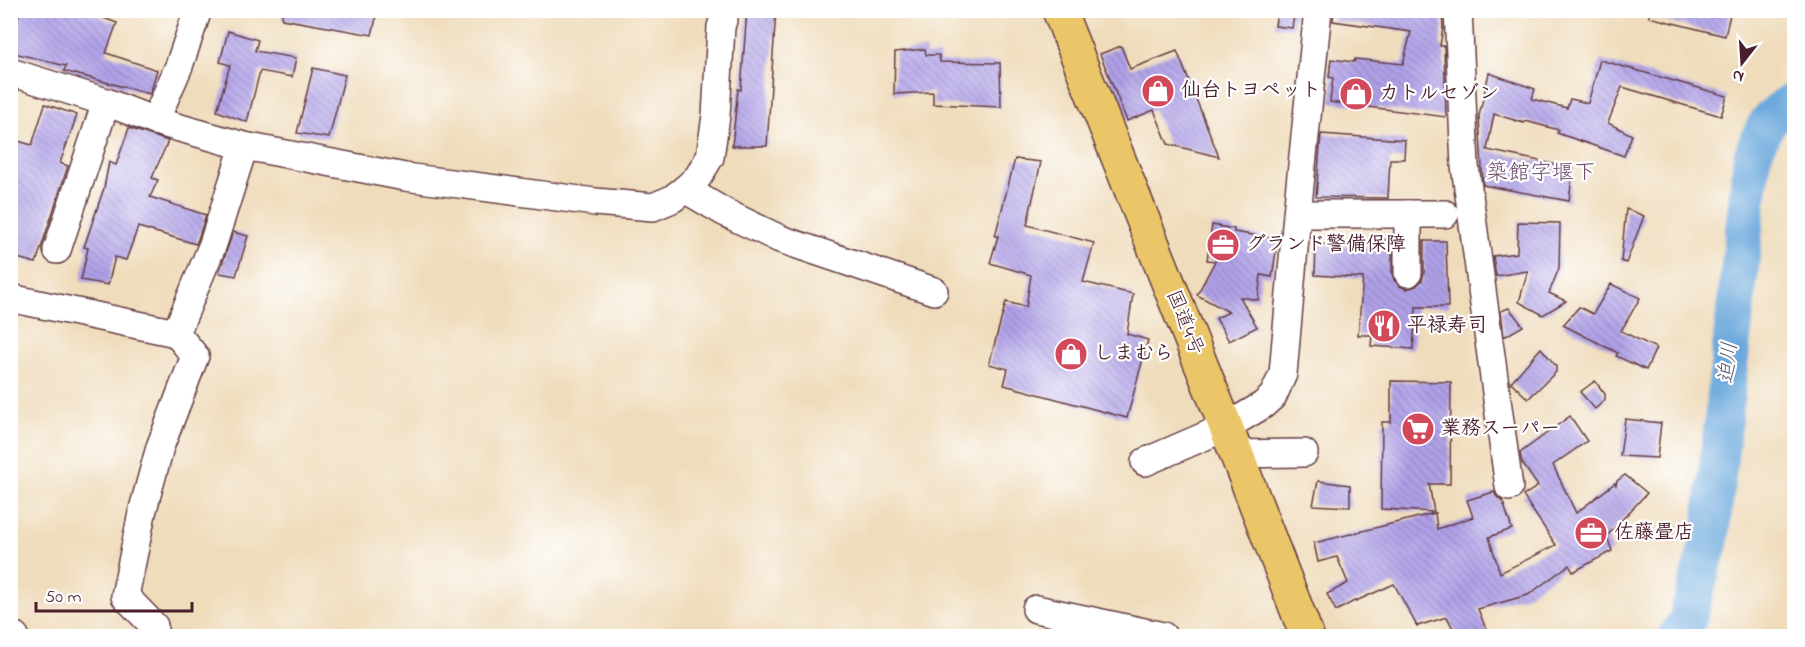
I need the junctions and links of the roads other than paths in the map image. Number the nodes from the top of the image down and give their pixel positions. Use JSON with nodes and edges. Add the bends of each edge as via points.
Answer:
{"nodes":[{"id":1,"x":198,"y":10,"type":"edge"},
{"id":2,"x":726,"y":10,"type":"edge"},
{"id":3,"x":1059,"y":10,"type":"edge"},
{"id":4,"x":1317,"y":10,"type":"edge"},
{"id":5,"x":1458,"y":10,"type":"edge"},
{"id":6,"x":10,"y":72,"type":"edge"},
{"id":7,"x":106,"y":102,"type":"junction"},
{"id":8,"x":155,"y":121,"type":"junction"},
{"id":9,"x":244,"y":146,"type":"junction"},
{"id":10,"x":686,"y":189,"type":"junction"},
{"id":11,"x":1297,"y":214,"type":"junction"},
{"id":12,"x":1407,"y":214,"type":"junction"},
{"id":13,"x":1445,"y":214,"type":"dead end"},
{"id":14,"x":57,"y":250,"type":"dead end"},
{"id":15,"x":1408,"y":273,"type":"dead end"},
{"id":16,"x":934,"y":291,"type":"dead end"},
{"id":17,"x":10,"y":298,"type":"edge"},
{"id":18,"x":176,"y":333,"type":"junction"},
{"id":19,"x":1231,"y":441,"type":"junction"},
{"id":20,"x":1304,"y":453,"type":"dead end"},
{"id":21,"x":1145,"y":462,"type":"dead end"},
{"id":22,"x":1509,"y":487,"type":"dead end"},
{"id":23,"x":1036,"y":609,"type":"dead end"},
{"id":24,"x":154,"y":626,"type":"dead end"},
{"id":25,"x":10,"y":636,"type":"edge"},
{"id":26,"x":15,"y":636,"type":"edge"},
{"id":27,"x":1163,"y":636,"type":"edge"},
{"id":28,"x":1307,"y":636,"type":"edge"}],
"edges":[{"from":1,"to":8,"type":"street"},
{"from":2,"to":10,"type":"street","via":[[721,27],[710,157],[699,177]]},
{"from":3,"to":19,"type":"highway","name":"国道4号"},
{"from":4,"to":11,"type":"street"},
{"from":5,"to":22,"type":"street","via":[[1465,166]]},
{"from":6,"to":7,"type":"street"},
{"from":7,"to":8,"type":"street"},
{"from":7,"to":14,"type":"street"},
{"from":8,"to":9,"type":"street"},
{"from":9,"to":10,"type":"street","via":[[405,177],[629,206],[653,207]]},
{"from":9,"to":18,"type":"street","via":[[213,244]]},
{"from":10,"to":16,"type":"street","via":[[780,239]]},
{"from":11,"to":12,"type":"street"},
{"from":11,"to":19,"type":"street","via":[[1281,379],[1273,396]]},
{"from":12,"to":13,"type":"street"},
{"from":12,"to":15,"type":"street"},
{"from":17,"to":18,"type":"street"},
{"from":18,"to":24,"type":"street","via":[[195,356],[160,447],[125,596]]},
{"from":19,"to":20,"type":"street"},
{"from":19,"to":21,"type":"street"},
{"from":19,"to":28,"type":"highway","name":"国道4号"},
{"from":23,"to":27,"type":"street"},
{"from":25,"to":26,"type":"street"}]}
